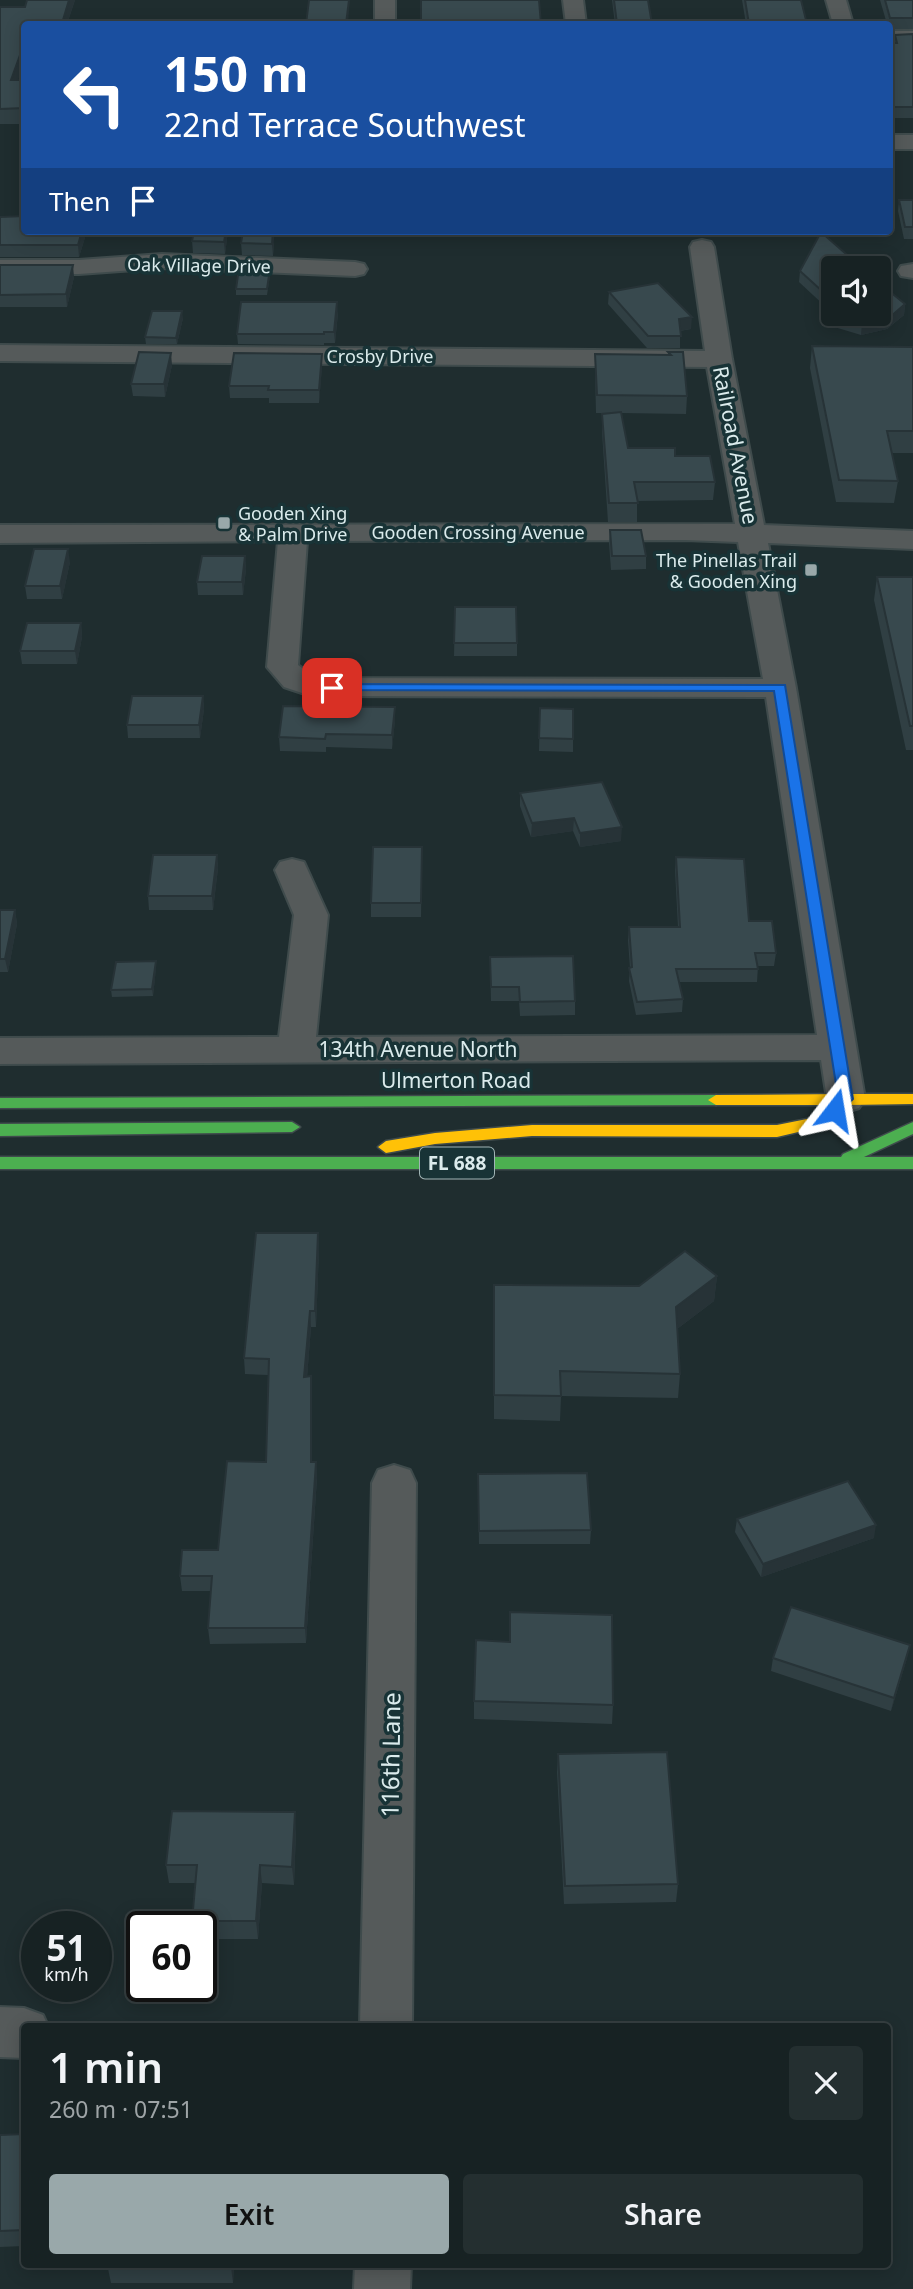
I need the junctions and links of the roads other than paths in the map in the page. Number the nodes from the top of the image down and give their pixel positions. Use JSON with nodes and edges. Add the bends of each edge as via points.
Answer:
{"nodes":[{"id":1,"x":385,"y":0,"type":"edge"},
{"id":2,"x":573,"y":0,"type":"edge"},
{"id":3,"x":836,"y":0,"type":"edge"},
{"id":4,"x":385,"y":21,"type":"edge"},
{"id":5,"x":576,"y":21,"type":"edge"},
{"id":6,"x":842,"y":21,"type":"edge"},
{"id":7,"x":893,"y":37,"type":"edge"},
{"id":8,"x":913,"y":37,"type":"edge"},
{"id":9,"x":893,"y":142,"type":"edge"},
{"id":10,"x":913,"y":142,"type":"edge"},
{"id":11,"x":702,"y":247,"type":"dead end"},
{"id":12,"x":0,"y":267,"type":"edge"},
{"id":13,"x":355,"y":269,"type":"dead end"},
{"id":14,"x":0,"y":354,"type":"edge"},
{"id":15,"x":719,"y":359,"type":"junction"},
{"id":16,"x":293,"y":533,"type":"junction"},
{"id":17,"x":753,"y":533,"type":"junction"},
{"id":18,"x":0,"y":534,"type":"edge"},
{"id":19,"x":913,"y":540,"type":"edge"},
{"id":20,"x":780,"y":688,"type":"junction"},
{"id":21,"x":292,"y":870,"type":"dead end"},
{"id":22,"x":836,"y":1047,"type":"junction"},
{"id":23,"x":296,"y":1049,"type":"junction"},
{"id":24,"x":0,"y":1051,"type":"edge"},
{"id":25,"x":846,"y":1099,"type":"junction"},
{"id":26,"x":913,"y":1099,"type":"edge"},
{"id":27,"x":428,"y":1101,"type":"junction"},
{"id":28,"x":0,"y":1103,"type":"edge"},
{"id":29,"x":361,"y":1118,"type":"dead end"},
{"id":30,"x":313,"y":1125,"type":"dead end"},
{"id":31,"x":913,"y":1127,"type":"edge"},
{"id":32,"x":0,"y":1130,"type":"edge"},
{"id":33,"x":840,"y":1162,"type":"junction"},
{"id":34,"x":0,"y":1163,"type":"edge"},
{"id":35,"x":327,"y":1163,"type":"junction"},
{"id":36,"x":913,"y":1163,"type":"edge"},
{"id":37,"x":394,"y":1483,"type":"dead end"},
{"id":38,"x":386,"y":2023,"type":"edge"},
{"id":39,"x":0,"y":2032,"type":"edge"},
{"id":40,"x":21,"y":2033,"type":"edge"},
{"id":41,"x":383,"y":2268,"type":"edge"},
{"id":42,"x":382,"y":2289,"type":"edge"}],
"edges":[{"from":1,"to":4,"type":"street"},
{"from":2,"to":5,"type":"street"},
{"from":3,"to":6,"type":"street"},
{"from":7,"to":8,"type":"street"},
{"from":9,"to":10,"type":"street"},
{"from":11,"to":15,"type":"street","name":"Railroad Avenue"},
{"from":12,"to":13,"type":"street","name":"Oak Village Drive","via":[[162,261]]},
{"from":14,"to":15,"type":"street","name":"Crosby Drive"},
{"from":15,"to":17,"type":"street","name":"Railroad Avenue"},
{"from":16,"to":17,"type":"street","name":"Gooden Crossing Avenue"},
{"from":16,"to":18,"type":"street","name":"Gooden Crossing Avenue"},
{"from":16,"to":20,"type":"street","via":[[282,667],[311,687]]},
{"from":17,"to":19,"type":"street","name":"Gooden Crossing Avenue"},
{"from":17,"to":20,"type":"street","name":"Railroad Avenue"},
{"from":20,"to":22,"type":"street","name":"Railroad Avenue"},
{"from":21,"to":23,"type":"street","via":[[311,915]]},
{"from":22,"to":23,"type":"street","name":"134th Avenue North"},
{"from":22,"to":25,"type":"street","name":"Railroad Avenue"},
{"from":23,"to":24,"type":"street","name":"134th Avenue North"},
{"from":25,"to":26,"type":"main road","name":"Ulmerton Road"},
{"from":25,"to":27,"type":"main road","name":"Ulmerton Road"},
{"from":25,"to":35,"type":"main road","via":[[824,1120],[798,1128],[467,1133],[419,1138]]},
{"from":27,"to":28,"type":"main road","name":"Ulmerton Road"},
{"from":27,"to":29,"type":"main road"},
{"from":30,"to":32,"type":"main road"},
{"from":31,"to":33,"type":"main road"},
{"from":33,"to":35,"type":"main road","number":"FL 688"},
{"from":33,"to":36,"type":"main road","number":"FL 688"},
{"from":34,"to":35,"type":"main road","number":"FL 688"},
{"from":37,"to":38,"type":"street","name":"116th Lane"},
{"from":39,"to":40,"type":"street"},
{"from":41,"to":42,"type":"street"}]}
